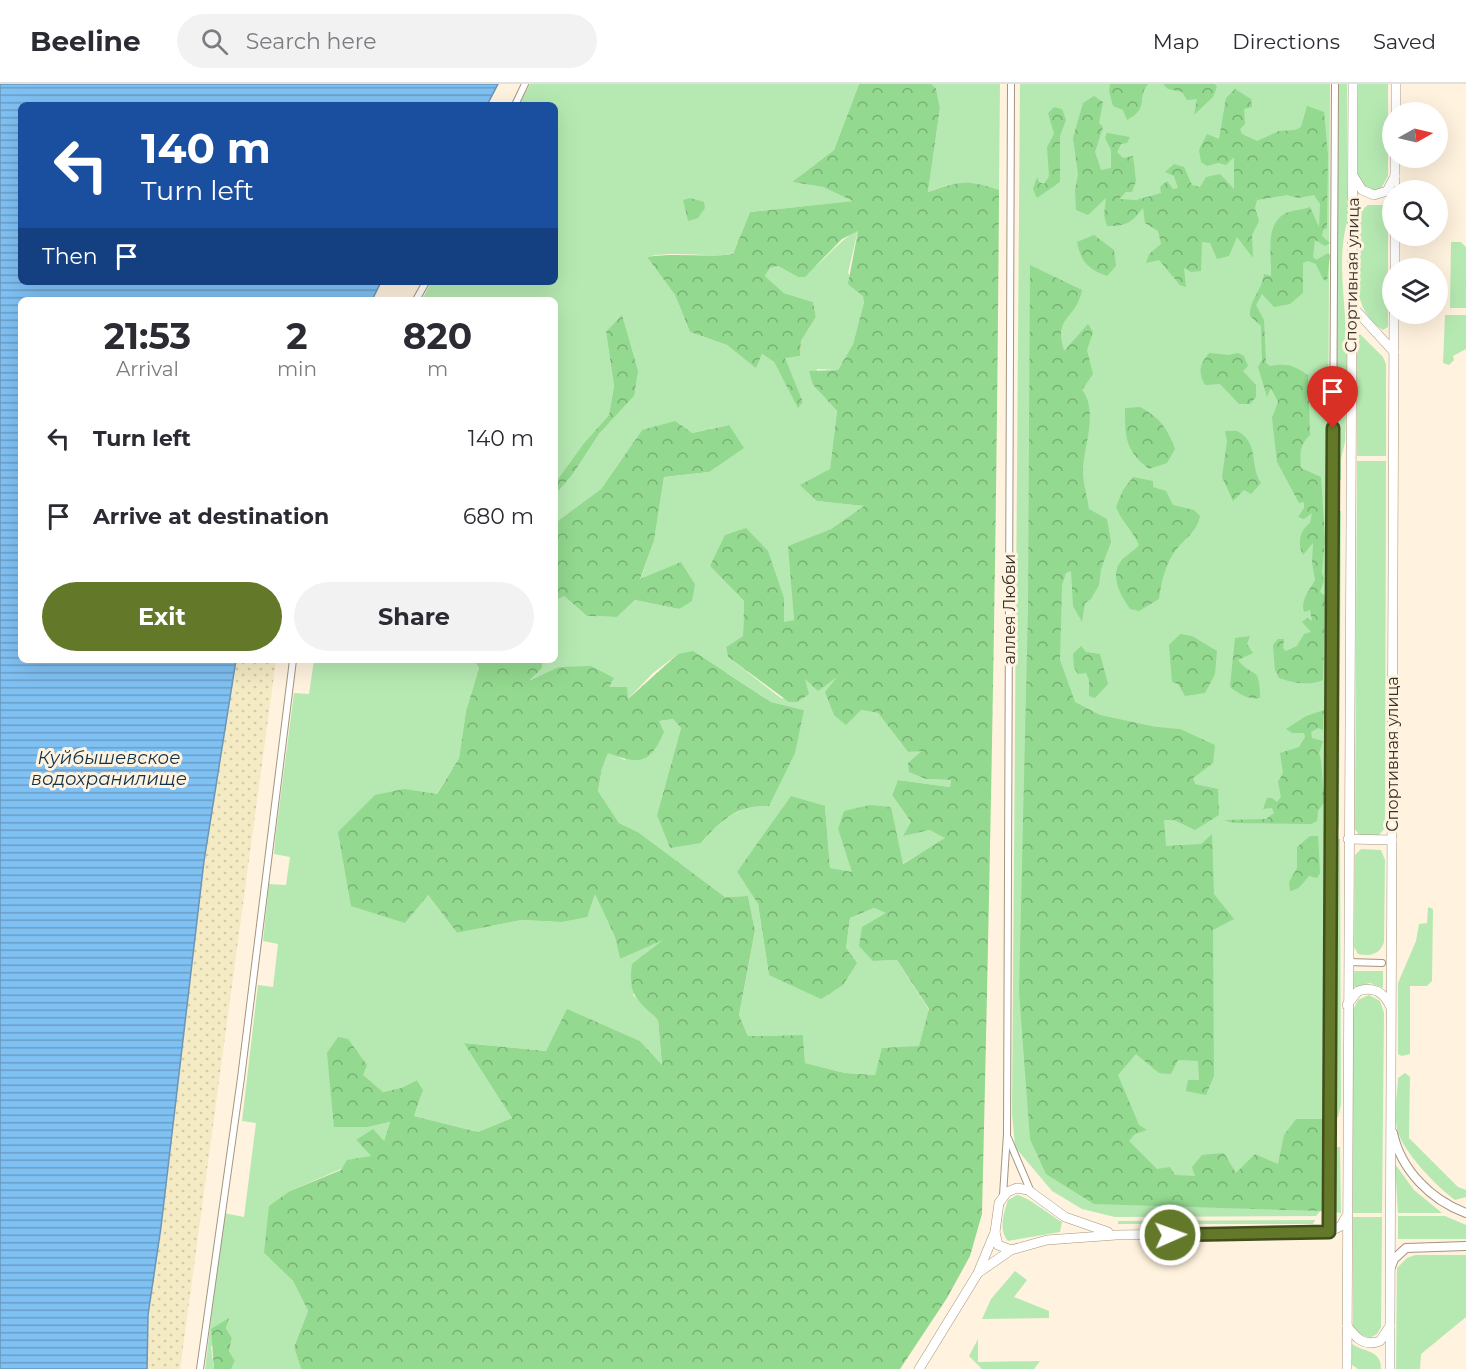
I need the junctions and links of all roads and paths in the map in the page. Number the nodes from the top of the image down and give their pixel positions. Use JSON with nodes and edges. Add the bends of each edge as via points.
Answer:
{"nodes":[{"id":1,"x":525,"y":84,"type":"edge"},
{"id":2,"x":1011,"y":84,"type":"edge"},
{"id":3,"x":1335,"y":84,"type":"edge"},
{"id":4,"x":1353,"y":84,"type":"edge"},
{"id":5,"x":1396,"y":84,"type":"edge"},
{"id":6,"x":1400,"y":84,"type":"edge"},
{"id":7,"x":1396,"y":98,"type":"junction"},
{"id":8,"x":516,"y":102,"type":"edge"},
{"id":9,"x":1396,"y":102,"type":"edge"},
{"id":10,"x":1395,"y":168,"type":"edge"},
{"id":11,"x":1353,"y":174,"type":"junction"},
{"id":12,"x":1395,"y":177,"type":"joint"},
{"id":13,"x":1352,"y":306,"type":"junction"},
{"id":14,"x":1395,"y":324,"type":"edge"},
{"id":15,"x":1394,"y":352,"type":"junction"},
{"id":16,"x":293,"y":663,"type":"edge"},
{"id":17,"x":1348,"y":839,"type":"junction"},
{"id":18,"x":1392,"y":840,"type":"junction"},
{"id":19,"x":1348,"y":962,"type":"junction"},
{"id":20,"x":1382,"y":963,"type":"dead end"},
{"id":21,"x":1347,"y":1005,"type":"junction"},
{"id":22,"x":1391,"y":1014,"type":"junction"},
{"id":23,"x":1390,"y":1115,"type":"junction"},
{"id":24,"x":1007,"y":1134,"type":"junction"},
{"id":25,"x":1033,"y":1193,"type":"junction"},
{"id":26,"x":1003,"y":1195,"type":"junction"},
{"id":27,"x":1466,"y":1213,"type":"edge"},
{"id":28,"x":1347,"y":1215,"type":"junction"},
{"id":29,"x":1065,"y":1217,"type":"junction"},
{"id":30,"x":995,"y":1232,"type":"junction"},
{"id":31,"x":1329,"y":1232,"type":"junction"},
{"id":32,"x":1116,"y":1234,"type":"junction"},
{"id":33,"x":1060,"y":1239,"type":"junction"},
{"id":34,"x":1466,"y":1246,"type":"edge"},
{"id":35,"x":1011,"y":1250,"type":"junction"},
{"id":36,"x":1346,"y":1251,"type":"junction"},
{"id":37,"x":1389,"y":1270,"type":"junction"},
{"id":38,"x":978,"y":1273,"type":"junction"},
{"id":39,"x":1347,"y":1326,"type":"junction"},
{"id":40,"x":1390,"y":1326,"type":"junction"},
{"id":41,"x":200,"y":1369,"type":"edge"},
{"id":42,"x":919,"y":1369,"type":"edge"},
{"id":43,"x":1347,"y":1369,"type":"edge"},
{"id":44,"x":1390,"y":1369,"type":"edge"}],
"edges":[{"from":1,"to":8,"type":"street"},
{"from":2,"to":24,"type":"street","name":"аллея Любви"},
{"from":3,"to":31,"type":"street"},
{"from":4,"to":11,"type":"main road","name":"Спортивная улица"},
{"from":5,"to":7,"type":"main road"},
{"from":6,"to":7,"type":"main road"},
{"from":7,"to":9,"type":"main road"},
{"from":10,"to":12,"type":"main road"},
{"from":11,"to":12,"type":"main road","via":[[1362,190],[1374,195],[1387,191]]},
{"from":11,"to":13,"type":"main road","name":"Спортивная улица"},
{"from":13,"to":15,"type":"main road"},
{"from":13,"to":17,"type":"main road","name":"Спортивная улица"},
{"from":14,"to":15,"type":"main road","name":"Спортивная улица"},
{"from":15,"to":18,"type":"main road","name":"Спортивная улица"},
{"from":16,"to":41,"type":"street"},
{"from":17,"to":18,"type":"main road"},
{"from":17,"to":19,"type":"main road","name":"Спортивная улица"},
{"from":18,"to":22,"type":"main road","name":"Спортивная улица"},
{"from":19,"to":20,"type":"street"},
{"from":19,"to":21,"type":"main road","name":"Спортивная улица"},
{"from":21,"to":22,"type":"main road","via":[[1358,992],[1377,990],[1386,998]]},
{"from":21,"to":28,"type":"main road","name":"Спортивная улица"},
{"from":22,"to":23,"type":"main road","name":"Спортивная улица"},
{"from":23,"to":27,"type":"main road","via":[[1398,1149],[1415,1177],[1439,1200]]},
{"from":23,"to":37,"type":"main road","name":"Спортивная улица"},
{"from":24,"to":25,"type":"street","name":"аллея Любви"},
{"from":24,"to":26,"type":"street","name":"аллея Любви"},
{"from":25,"to":26,"type":"main road","via":[[1017,1188]]},
{"from":25,"to":29,"type":"main road"},
{"from":26,"to":30,"type":"main road"},
{"from":28,"to":31,"type":"main road","via":[[1341,1226]]},
{"from":28,"to":36,"type":"main road","name":"Спортивная улица"},
{"from":29,"to":32,"type":"main road"},
{"from":29,"to":33,"type":"main road","via":[[1068,1233]]},
{"from":30,"to":35,"type":"main road","via":[[998,1245]]},
{"from":30,"to":38,"type":"main road"},
{"from":31,"to":32,"type":"main road"},
{"from":31,"to":36,"type":"main road","via":[[1340,1239]]},
{"from":32,"to":33,"type":"main road"},
{"from":33,"to":35,"type":"main road"},
{"from":34,"to":37,"type":"main road","via":[[1406,1248]]},
{"from":35,"to":38,"type":"main road"},
{"from":36,"to":39,"type":"main road","name":"Спортивная улица"},
{"from":37,"to":40,"type":"main road","name":"Спортивная улица"},
{"from":38,"to":42,"type":"main road"},
{"from":39,"to":40,"type":"main road","via":[[1359,1340],[1371,1343],[1380,1341]]},
{"from":39,"to":43,"type":"main road","name":"Спортивная улица"},
{"from":40,"to":44,"type":"main road","name":"Спортивная улица"}]}
